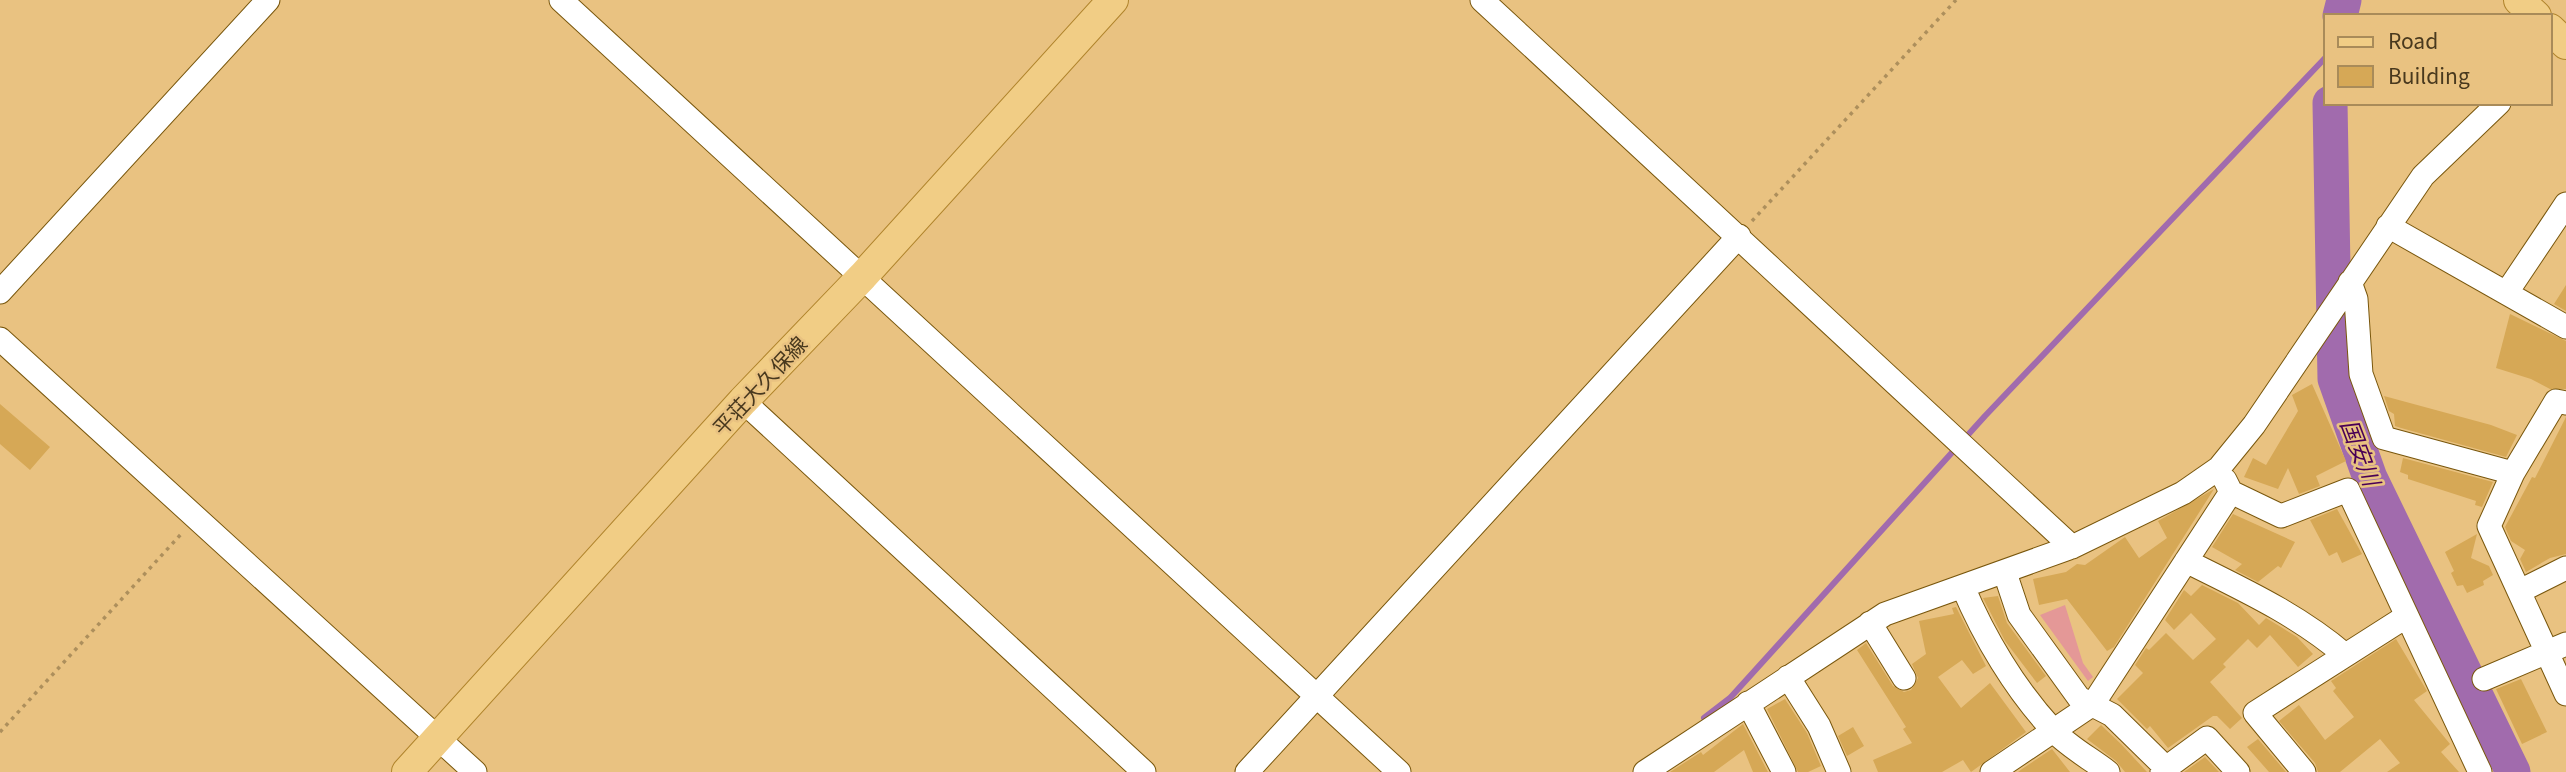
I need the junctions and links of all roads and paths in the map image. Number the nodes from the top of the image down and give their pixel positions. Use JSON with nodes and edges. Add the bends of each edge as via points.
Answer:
{"nodes":[{"id":1,"x":268,"y":0,"type":"edge"},
{"id":2,"x":561,"y":0,"type":"edge"},
{"id":3,"x":1113,"y":0,"type":"edge"},
{"id":4,"x":1482,"y":0,"type":"edge"},
{"id":5,"x":1956,"y":0,"type":"edge"},
{"id":6,"x":2519,"y":0,"type":"edge"},
{"id":7,"x":2534,"y":14,"type":"edge"},
{"id":8,"x":2497,"y":105,"type":"edge"},
{"id":9,"x":2566,"y":204,"type":"edge"},
{"id":10,"x":2388,"y":226,"type":"junction"},
{"id":11,"x":1739,"y":236,"type":"junction"},
{"id":12,"x":863,"y":276,"type":"junction"},
{"id":13,"x":2350,"y":282,"type":"junction"},
{"id":14,"x":0,"y":292,"type":"edge"},
{"id":15,"x":2507,"y":292,"type":"junction"},
{"id":16,"x":2566,"y":327,"type":"edge"},
{"id":17,"x":0,"y":339,"type":"edge"},
{"id":18,"x":743,"y":401,"type":"junction"},
{"id":19,"x":2566,"y":403,"type":"edge"},
{"id":20,"x":2219,"y":468,"type":"junction"},
{"id":21,"x":2514,"y":473,"type":"junction"},
{"id":22,"x":2231,"y":492,"type":"junction"},
{"id":23,"x":196,"y":518,"type":"junction"},
{"id":24,"x":2072,"y":547,"type":"junction"},
{"id":25,"x":2186,"y":561,"type":"junction"},
{"id":26,"x":2566,"y":569,"type":"edge"},
{"id":27,"x":2005,"y":573,"type":"junction"},
{"id":28,"x":1963,"y":587,"type":"junction"},
{"id":29,"x":2520,"y":591,"type":"junction"},
{"id":30,"x":2407,"y":616,"type":"junction"},
{"id":31,"x":1871,"y":623,"type":"junction"},
{"id":32,"x":2556,"y":648,"type":"edge"},
{"id":33,"x":2345,"y":655,"type":"junction"},
{"id":34,"x":1788,"y":677,"type":"junction"},
{"id":35,"x":1904,"y":678,"type":"dead end"},
{"id":36,"x":2484,"y":679,"type":"dead end"},
{"id":37,"x":2566,"y":694,"type":"edge"},
{"id":38,"x":1316,"y":695,"type":"junction"},
{"id":39,"x":1748,"y":703,"type":"junction"},
{"id":40,"x":2093,"y":704,"type":"junction"},
{"id":41,"x":2053,"y":731,"type":"junction"},
{"id":42,"x":0,"y":732,"type":"edge"},
{"id":43,"x":438,"y":738,"type":"junction"},
{"id":44,"x":1653,"y":770,"type":"edge"},
{"id":45,"x":2164,"y":770,"type":"edge"},
{"id":46,"x":407,"y":772,"type":"edge"},
{"id":47,"x":475,"y":772,"type":"edge"},
{"id":48,"x":1144,"y":772,"type":"edge"},
{"id":49,"x":1247,"y":772,"type":"edge"},
{"id":50,"x":1399,"y":772,"type":"edge"},
{"id":51,"x":1784,"y":772,"type":"edge"},
{"id":52,"x":1839,"y":772,"type":"edge"},
{"id":53,"x":1992,"y":772,"type":"edge"},
{"id":54,"x":2108,"y":772,"type":"edge"},
{"id":55,"x":2238,"y":772,"type":"edge"},
{"id":56,"x":2304,"y":772,"type":"edge"},
{"id":57,"x":2480,"y":772,"type":"edge"}],
"edges":[{"from":1,"to":14,"type":"street"},
{"from":2,"to":12,"type":"street"},
{"from":3,"to":12,"type":"main road","name":"平荘大久保線"},
{"from":4,"to":11,"type":"street"},
{"from":5,"to":11,"type":"path"},
{"from":6,"to":7,"type":"main road"},
{"from":8,"to":10,"type":"street","via":[[2423,176]]},
{"from":9,"to":15,"type":"street"},
{"from":10,"to":13,"type":"street"},
{"from":10,"to":15,"type":"street"},
{"from":11,"to":24,"type":"street"},
{"from":11,"to":38,"type":"street"},
{"from":12,"to":18,"type":"main road","name":"平荘大久保線"},
{"from":12,"to":38,"type":"street"},
{"from":13,"to":20,"type":"street","via":[[2254,425]]},
{"from":13,"to":21,"type":"street","via":[[2356,299],[2361,374],[2384,438]]},
{"from":15,"to":16,"type":"street"},
{"from":17,"to":23,"type":"street"},
{"from":18,"to":43,"type":"main road","name":"平荘大久保線"},
{"from":18,"to":48,"type":"street"},
{"from":19,"to":21,"type":"street","via":[[2556,401]]},
{"from":20,"to":22,"type":"street"},
{"from":20,"to":24,"type":"street","via":[[2183,493]]},
{"from":21,"to":29,"type":"street","via":[[2489,526]]},
{"from":22,"to":25,"type":"street"},
{"from":22,"to":30,"type":"street","via":[[2281,516],[2348,490]]},
{"from":23,"to":42,"type":"path"},
{"from":23,"to":43,"type":"street"},
{"from":24,"to":27,"type":"street"},
{"from":25,"to":33,"type":"street","via":[[2313,628]]},
{"from":25,"to":40,"type":"street"},
{"from":26,"to":29,"type":"street"},
{"from":27,"to":28,"type":"street"},
{"from":27,"to":40,"type":"street","via":[[2019,615],[2079,698]]},
{"from":28,"to":31,"type":"street"},
{"from":28,"to":41,"type":"street","via":[[1997,653]]},
{"from":29,"to":32,"type":"street"},
{"from":30,"to":33,"type":"street"},
{"from":30,"to":57,"type":"street"},
{"from":31,"to":34,"type":"street"},
{"from":31,"to":35,"type":"street"},
{"from":32,"to":36,"type":"street"},
{"from":32,"to":37,"type":"street"},
{"from":33,"to":56,"type":"street","via":[[2255,713]]},
{"from":34,"to":39,"type":"street"},
{"from":34,"to":52,"type":"street","via":[[1819,726]]},
{"from":38,"to":49,"type":"street"},
{"from":38,"to":50,"type":"street"},
{"from":39,"to":44,"type":"street"},
{"from":39,"to":51,"type":"street"},
{"from":40,"to":41,"type":"street"},
{"from":40,"to":45,"type":"street","via":[[2112,715]]},
{"from":41,"to":53,"type":"street"},
{"from":41,"to":54,"type":"street"},
{"from":43,"to":46,"type":"main road","name":"平荘大久保線"},
{"from":43,"to":47,"type":"street"},
{"from":45,"to":55,"type":"street","via":[[2207,738]]}]}
